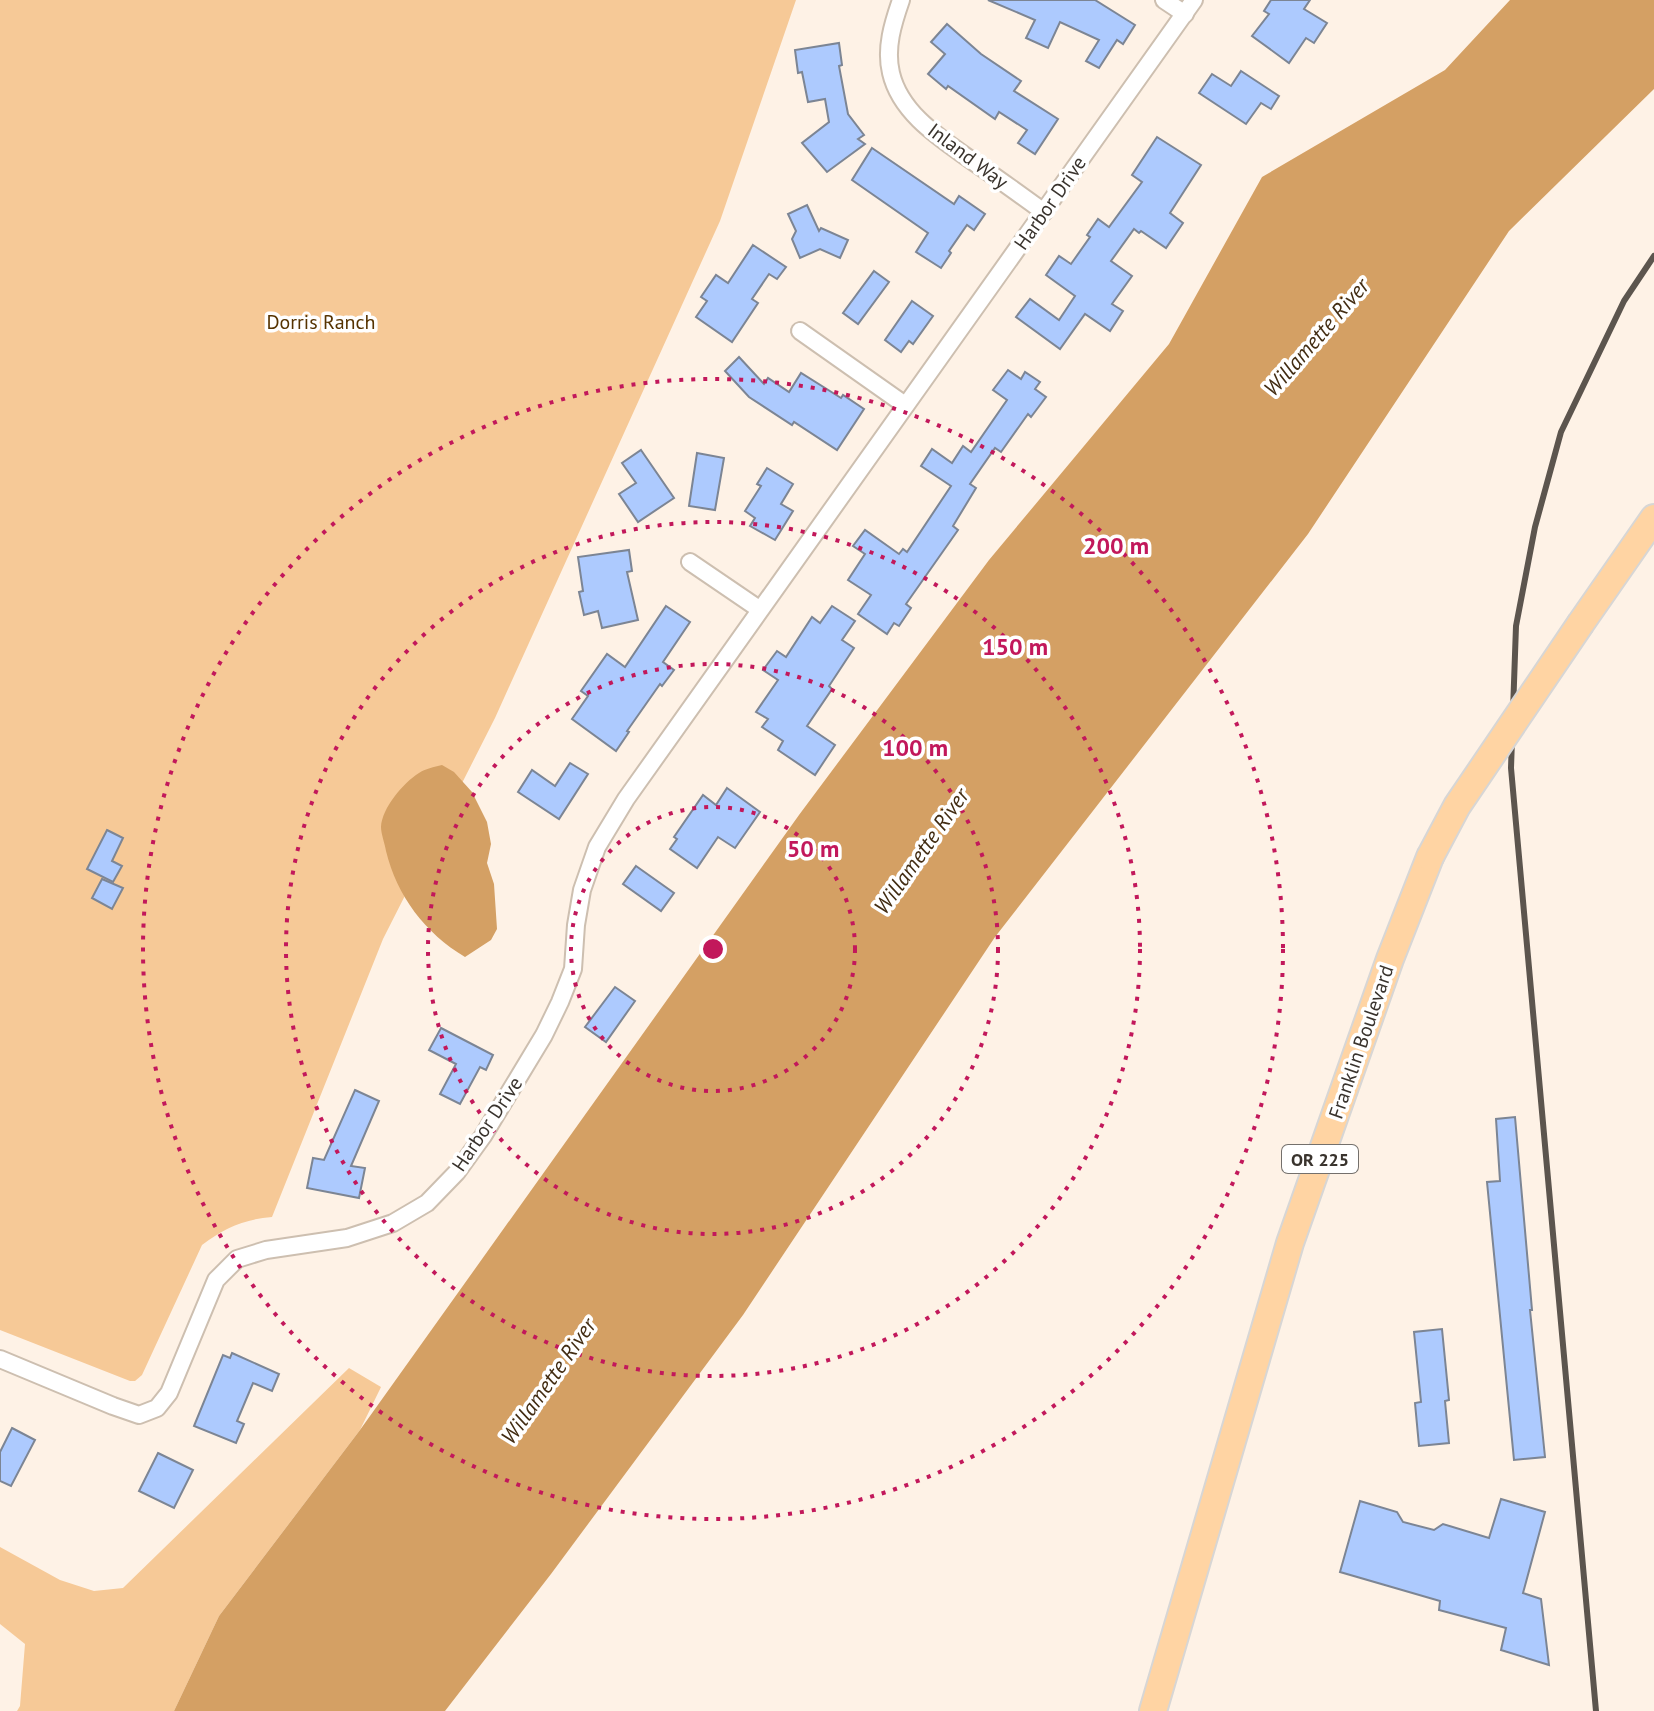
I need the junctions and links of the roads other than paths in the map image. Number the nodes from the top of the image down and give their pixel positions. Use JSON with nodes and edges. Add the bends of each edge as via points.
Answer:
{"nodes":[{"id":1,"x":901,"y":0,"type":"edge"},
{"id":2,"x":1164,"y":0,"type":"edge"},
{"id":3,"x":1190,"y":7,"type":"edge"},
{"id":4,"x":1044,"y":212,"type":"junction"},
{"id":5,"x":800,"y":331,"type":"dead end"},
{"id":6,"x":905,"y":405,"type":"junction"},
{"id":7,"x":1654,"y":518,"type":"edge"},
{"id":8,"x":690,"y":562,"type":"dead end"},
{"id":9,"x":759,"y":609,"type":"junction"},
{"id":10,"x":0,"y":1359,"type":"edge"},
{"id":11,"x":1153,"y":1711,"type":"edge"}],
"edges":[{"from":1,"to":4,"type":"street","name":"Inland Way","via":[[889,48],[891,74],[906,105],[928,128]]},
{"from":2,"to":3,"type":"street"},
{"from":3,"to":4,"type":"street","name":"Harbor Drive"},
{"from":4,"to":6,"type":"street","name":"Harbor Drive"},
{"from":5,"to":6,"type":"street"},
{"from":6,"to":9,"type":"street","name":"Harbor Drive"},
{"from":7,"to":11,"type":"main road","name":"Franklin Boulevard","number":"OR 225","bridge":true,"via":[[1457,806],[1430,857],[1290,1243]]},
{"from":8,"to":9,"type":"street"},
{"from":9,"to":10,"type":"street","name":"Harbor Drive","via":[[597,847],[582,890],[573,969],[560,1002],[483,1136],[427,1203],[393,1223],[347,1238],[237,1259],[216,1280],[169,1393],[157,1408],[139,1415]]}]}
